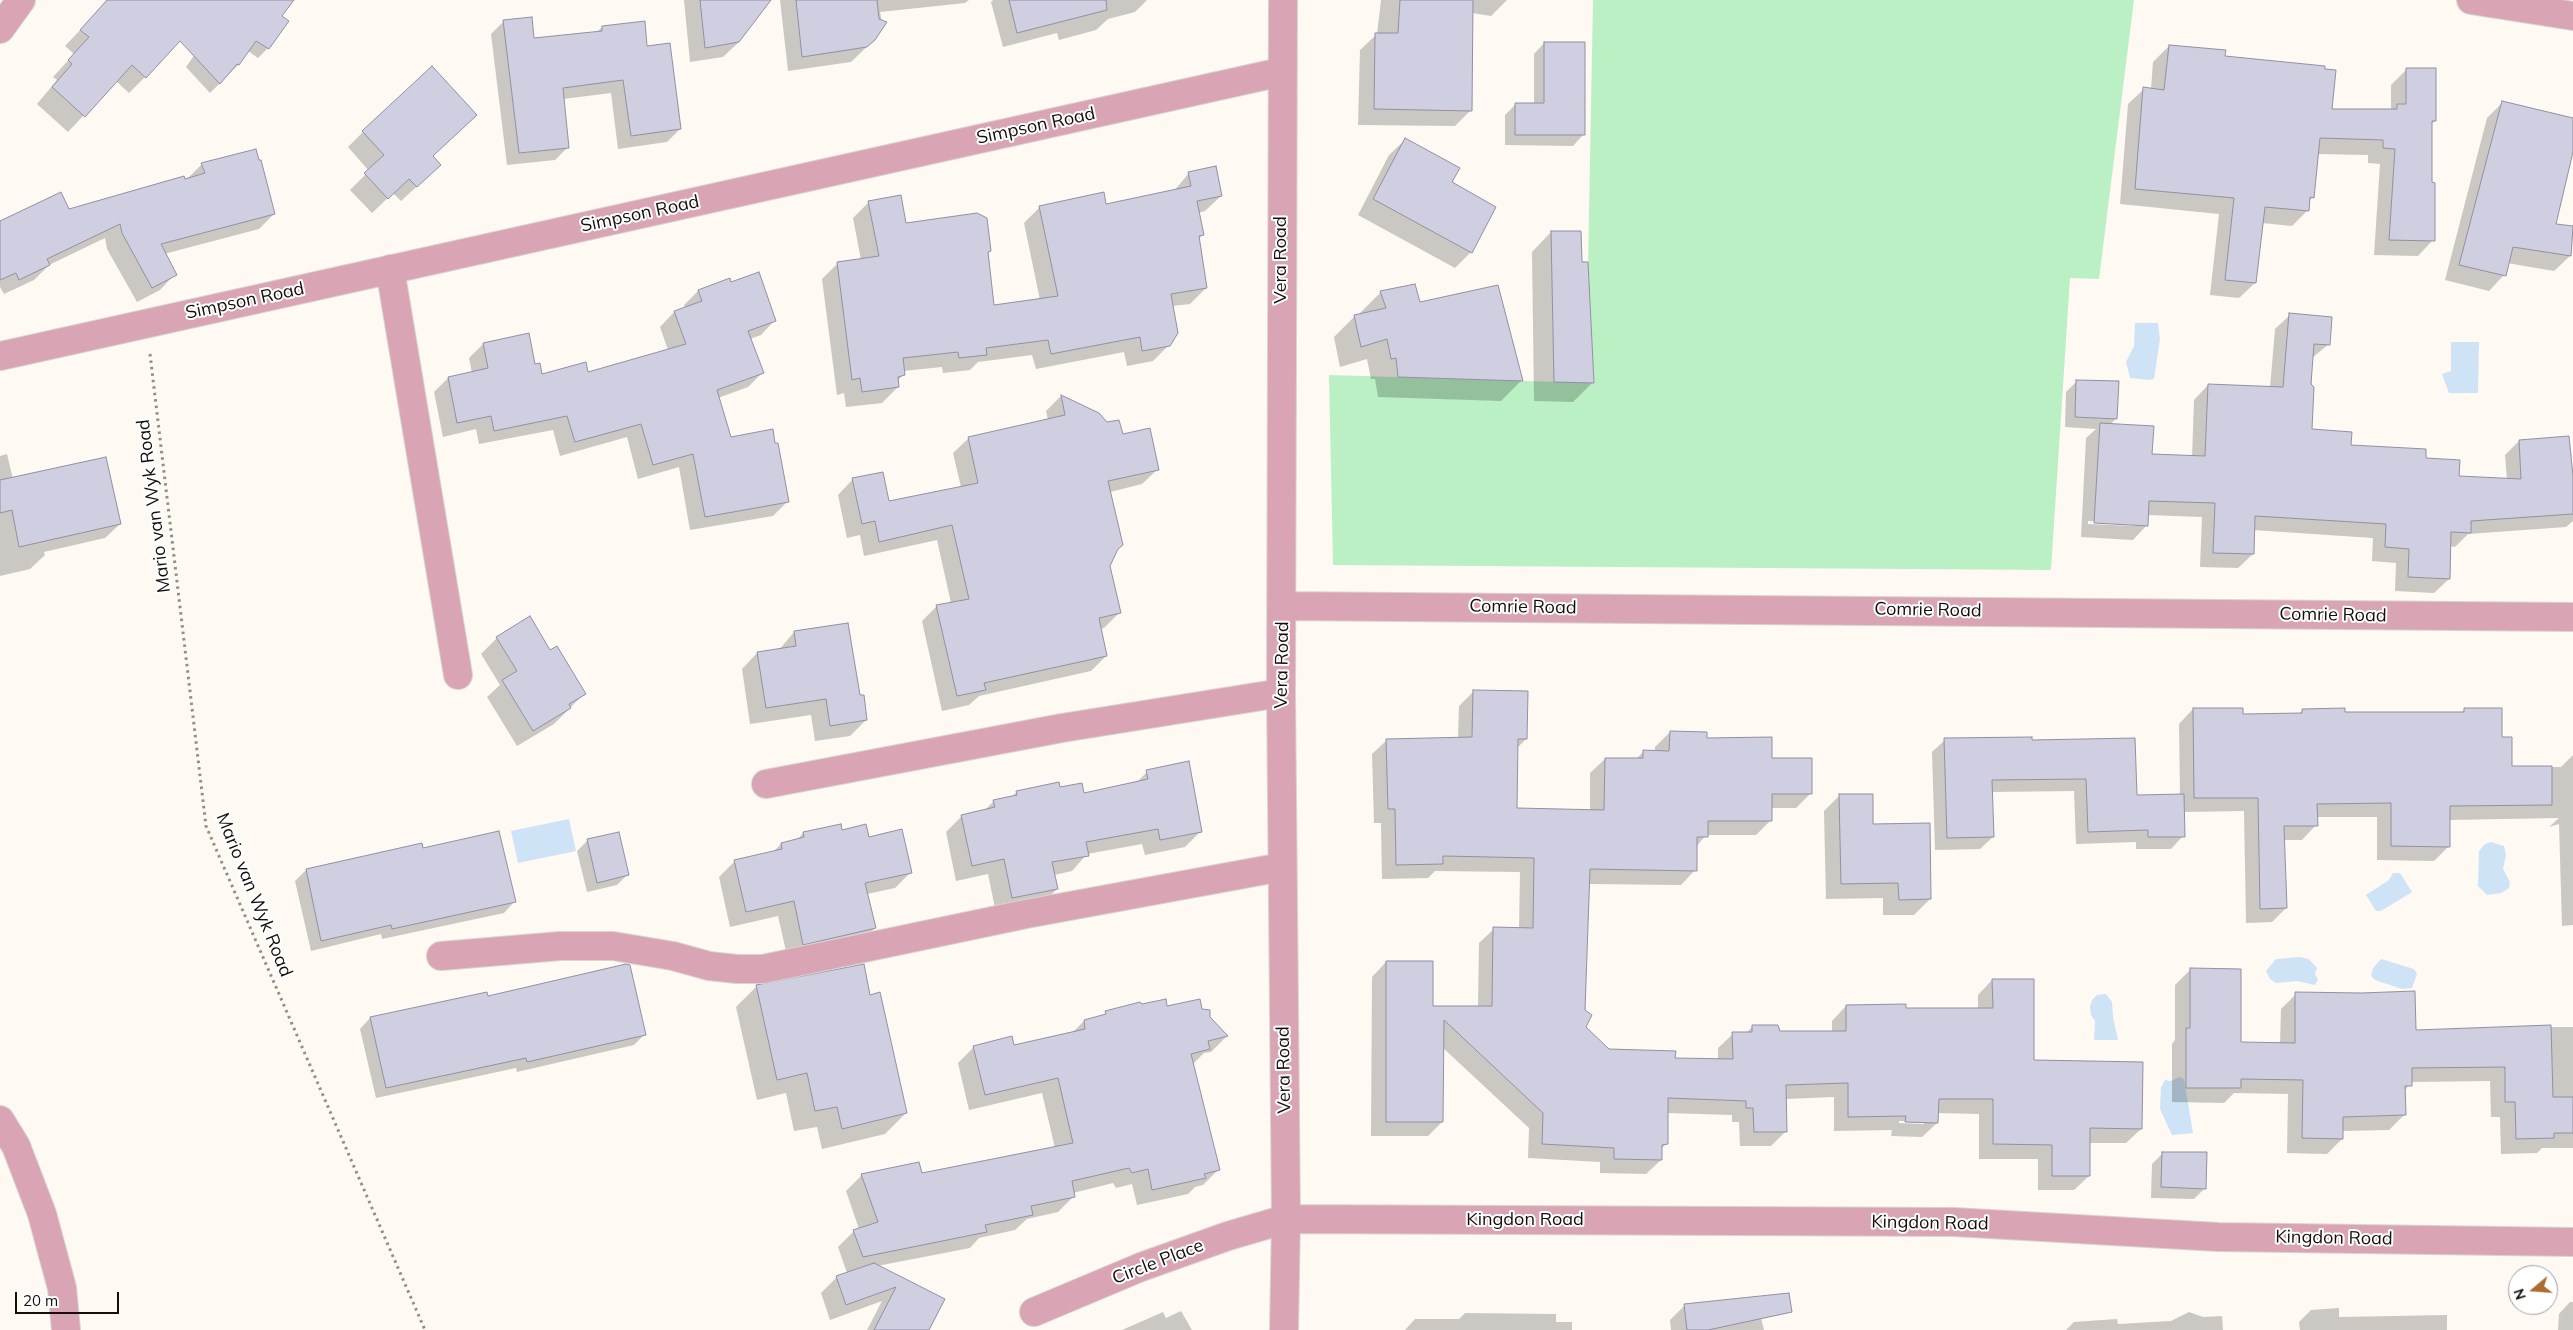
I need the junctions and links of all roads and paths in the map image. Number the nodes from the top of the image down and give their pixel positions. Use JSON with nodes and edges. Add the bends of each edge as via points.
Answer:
{"nodes":[{"id":1,"x":21,"y":0,"type":"edge"},
{"id":2,"x":1283,"y":0,"type":"edge"},
{"id":3,"x":2471,"y":0,"type":"edge"},
{"id":4,"x":2573,"y":16,"type":"edge"},
{"id":5,"x":0,"y":30,"type":"edge"},
{"id":6,"x":1281,"y":72,"type":"junction"},
{"id":7,"x":390,"y":269,"type":"junction"},
{"id":8,"x":146,"y":323,"type":"junction"},
{"id":9,"x":0,"y":356,"type":"edge"},
{"id":10,"x":1282,"y":606,"type":"junction"},
{"id":11,"x":2573,"y":618,"type":"edge"},
{"id":12,"x":458,"y":675,"type":"dead end"},
{"id":13,"x":1281,"y":693,"type":"junction"},
{"id":14,"x":766,"y":784,"type":"dead end"},
{"id":15,"x":1282,"y":867,"type":"junction"},
{"id":16,"x":441,"y":956,"type":"dead end"},
{"id":17,"x":0,"y":1120,"type":"edge"},
{"id":18,"x":1286,"y":1219,"type":"junction"},
{"id":19,"x":2573,"y":1242,"type":"edge"},
{"id":20,"x":1034,"y":1312,"type":"dead end"},
{"id":21,"x":66,"y":1330,"type":"edge"},
{"id":22,"x":425,"y":1330,"type":"edge"},
{"id":23,"x":1284,"y":1330,"type":"edge"}],
"edges":[{"from":1,"to":5,"type":"street"},
{"from":2,"to":6,"type":"street","name":"Vera Road"},
{"from":3,"to":4,"type":"street"},
{"from":6,"to":7,"type":"street","name":"Simpson Road"},
{"from":6,"to":10,"type":"street","name":"Vera Road"},
{"from":7,"to":8,"type":"street","name":"Simpson Road"},
{"from":7,"to":12,"type":"street"},
{"from":8,"to":9,"type":"street","name":"Simpson Road"},
{"from":8,"to":22,"type":"path","name":"Mario van Wyk Road","via":[[206,826]]},
{"from":10,"to":11,"type":"street","name":"Comrie Road"},
{"from":10,"to":13,"type":"street","name":"Vera Road"},
{"from":13,"to":14,"type":"street","via":[[1062,728]]},
{"from":13,"to":15,"type":"street","name":"Vera Road"},
{"from":15,"to":16,"type":"street","via":[[1026,914],[763,968],[737,970],[613,946],[560,946]]},
{"from":15,"to":18,"type":"street","name":"Vera Road"},
{"from":17,"to":21,"type":"street","via":[[16,1146],[42,1214],[58,1270]]},
{"from":18,"to":19,"type":"street","name":"Kingdon Road","via":[[1954,1222],[2218,1237]]},
{"from":18,"to":20,"type":"street","name":"Circle Place","via":[[1140,1268]]},
{"from":18,"to":23,"type":"street","name":"Vera Road"}]}
